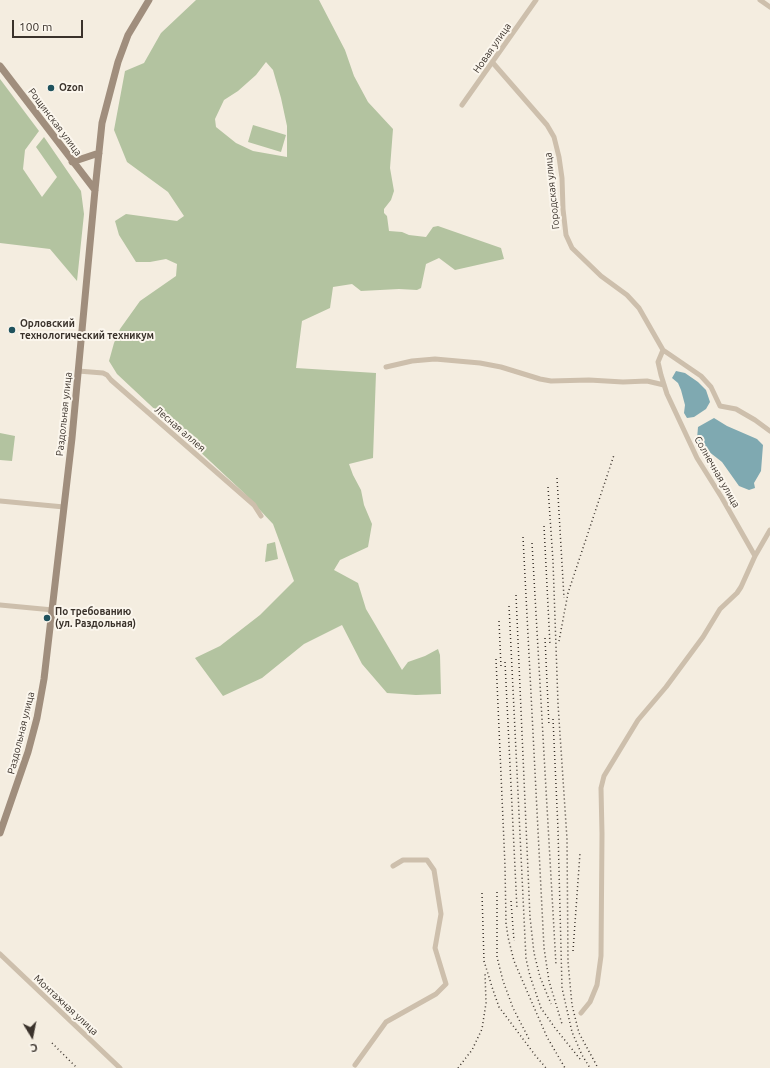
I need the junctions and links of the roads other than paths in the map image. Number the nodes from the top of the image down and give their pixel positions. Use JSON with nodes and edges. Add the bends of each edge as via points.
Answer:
{"nodes":[{"id":1,"x":149,"y":0,"type":"edge"},
{"id":2,"x":536,"y":0,"type":"edge"},
{"id":3,"x":760,"y":0,"type":"edge"},
{"id":4,"x":770,"y":7,"type":"edge"},
{"id":5,"x":492,"y":63,"type":"junction"},
{"id":6,"x":0,"y":66,"type":"edge"},
{"id":7,"x":462,"y":105,"type":"dead end"},
{"id":8,"x":99,"y":153,"type":"junction"},
{"id":9,"x":72,"y":162,"type":"junction"},
{"id":10,"x":94,"y":190,"type":"junction"},
{"id":11,"x":663,"y":350,"type":"junction"},
{"id":12,"x":386,"y":368,"type":"dead end"},
{"id":13,"x":78,"y":371,"type":"junction"},
{"id":14,"x":664,"y":385,"type":"junction"},
{"id":15,"x":770,"y":431,"type":"edge"},
{"id":16,"x":0,"y":501,"type":"edge"},
{"id":17,"x":64,"y":507,"type":"junction"},
{"id":18,"x":261,"y":516,"type":"dead end"},
{"id":19,"x":770,"y":530,"type":"edge"},
{"id":20,"x":755,"y":556,"type":"junction"},
{"id":21,"x":0,"y":605,"type":"edge"},
{"id":22,"x":53,"y":610,"type":"junction"},
{"id":23,"x":0,"y":833,"type":"edge"},
{"id":24,"x":393,"y":866,"type":"dead end"},
{"id":25,"x":0,"y":954,"type":"edge"},
{"id":26,"x":581,"y":1013,"type":"dead end"},
{"id":27,"x":356,"y":1064,"type":"dead end"},
{"id":28,"x":120,"y":1068,"type":"edge"}],
"edges":[{"from":1,"to":8,"type":"main road","name":"Раздольная улица","via":[[128,35],[118,62],[103,117]]},
{"from":2,"to":5,"type":"street","name":"Новая улица"},
{"from":3,"to":4,"type":"street"},
{"from":5,"to":7,"type":"street","name":"Новая улица"},
{"from":5,"to":11,"type":"street","name":"Городская улица","via":[[548,125],[554,137],[562,178],[566,235],[572,248],[601,276],[627,294],[639,308]]},
{"from":6,"to":9,"type":"main road","name":"Рощинская улица"},
{"from":8,"to":9,"type":"main road"},
{"from":8,"to":10,"type":"main road","name":"Раздольная улица"},
{"from":9,"to":10,"type":"main road","name":"Рощинская улица"},
{"from":10,"to":13,"type":"main road","name":"Раздольная улица"},
{"from":11,"to":14,"type":"street","name":"Солнечная улица","via":[[658,362]]},
{"from":11,"to":15,"type":"street","via":[[700,376],[711,388],[720,406],[736,409]]},
{"from":12,"to":14,"type":"street","via":[[412,361],[435,359],[501,367],[540,379],[647,381]]},
{"from":13,"to":17,"type":"main road","name":"Раздольная улица"},
{"from":13,"to":18,"type":"street","name":"Лесная аллея","via":[[107,375],[254,505]]},
{"from":14,"to":20,"type":"street","name":"Солнечная улица","via":[[697,458]]},
{"from":16,"to":17,"type":"street"},
{"from":17,"to":22,"type":"main road","name":"Раздольная улица"},
{"from":19,"to":20,"type":"street"},
{"from":20,"to":26,"type":"street","via":[[737,593],[720,609],[703,637],[638,720],[604,776],[601,788],[601,956],[597,985],[590,1002]]},
{"from":21,"to":22,"type":"street"},
{"from":22,"to":23,"type":"main road","name":"Раздольная улица","via":[[37,718],[24,768]]},
{"from":24,"to":27,"type":"street","via":[[403,860],[427,860],[434,870],[441,914],[435,948],[446,984],[436,994],[386,1022]]},
{"from":25,"to":28,"type":"street","name":"Монтажная улица"}]}
